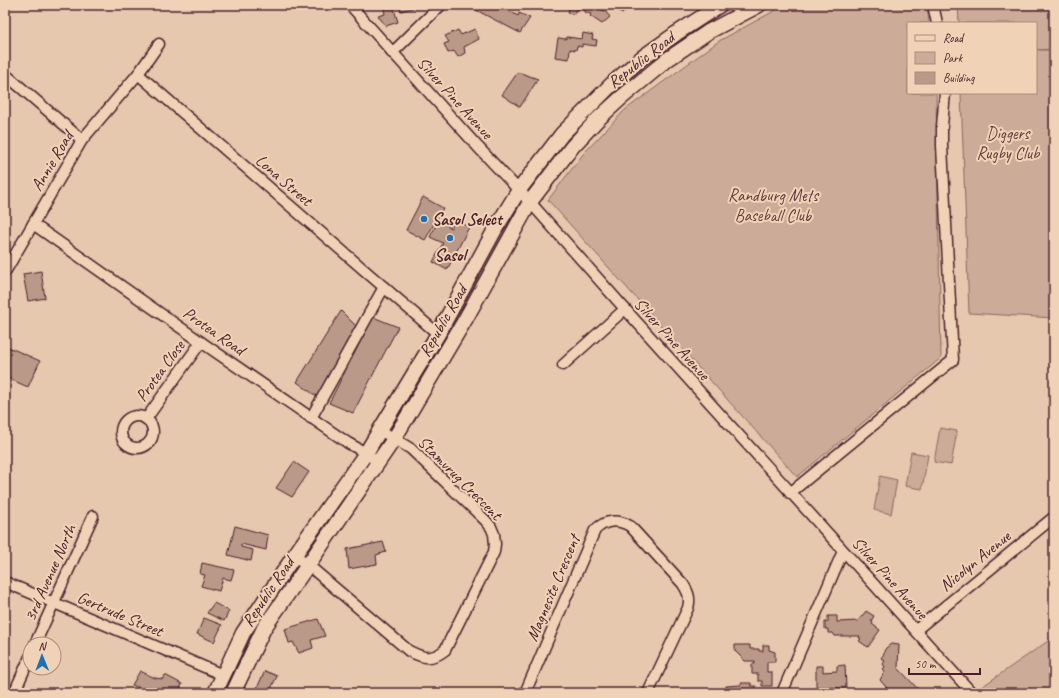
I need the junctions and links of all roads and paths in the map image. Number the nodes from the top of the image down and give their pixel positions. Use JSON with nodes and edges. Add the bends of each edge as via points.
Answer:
{"nodes":[{"id":1,"x":350,"y":5,"type":"edge"},
{"id":2,"x":441,"y":5,"type":"edge"},
{"id":3,"x":720,"y":5,"type":"edge"},
{"id":4,"x":759,"y":5,"type":"edge"},
{"id":5,"x":933,"y":5,"type":"edge"},
{"id":6,"x":937,"y":22,"type":"edge"},
{"id":7,"x":159,"y":44,"type":"dead end"},
{"id":8,"x":392,"y":53,"type":"junction"},
{"id":9,"x":5,"y":74,"type":"edge"},
{"id":10,"x":138,"y":74,"type":"junction"},
{"id":11,"x":945,"y":94,"type":"edge"},
{"id":12,"x":82,"y":140,"type":"junction"},
{"id":13,"x":519,"y":190,"type":"junction"},
{"id":14,"x":530,"y":202,"type":"junction"},
{"id":15,"x":33,"y":224,"type":"junction"},
{"id":16,"x":5,"y":272,"type":"edge"},
{"id":17,"x":384,"y":287,"type":"junction"},
{"id":18,"x":625,"y":310,"type":"junction"},
{"id":19,"x":438,"y":334,"type":"junction"},
{"id":20,"x":201,"y":342,"type":"junction"},
{"id":21,"x":563,"y":365,"type":"dead end"},
{"id":22,"x":311,"y":418,"type":"junction"},
{"id":23,"x":146,"y":419,"type":"dead end"},
{"id":24,"x":380,"y":430,"type":"junction"},
{"id":25,"x":394,"y":439,"type":"junction"},
{"id":26,"x":366,"y":453,"type":"junction"},
{"id":27,"x":378,"y":462,"type":"junction"},
{"id":28,"x":790,"y":493,"type":"junction"},
{"id":29,"x":93,"y":516,"type":"dead end"},
{"id":30,"x":1054,"y":517,"type":"edge"},
{"id":31,"x":843,"y":551,"type":"junction"},
{"id":32,"x":294,"y":556,"type":"junction"},
{"id":33,"x":308,"y":565,"type":"junction"},
{"id":34,"x":5,"y":582,"type":"edge"},
{"id":35,"x":53,"y":603,"type":"junction"},
{"id":36,"x":916,"y":630,"type":"junction"},
{"id":37,"x":39,"y":636,"type":"edge"},
{"id":38,"x":22,"y":675,"type":"edge"},
{"id":39,"x":223,"y":675,"type":"junction"},
{"id":40,"x":14,"y":693,"type":"edge"},
{"id":41,"x":215,"y":693,"type":"edge"},
{"id":42,"x":233,"y":693,"type":"edge"},
{"id":43,"x":525,"y":693,"type":"edge"},
{"id":44,"x":648,"y":693,"type":"edge"},
{"id":45,"x":782,"y":693,"type":"edge"},
{"id":46,"x":972,"y":693,"type":"edge"}],
"edges":[{"from":1,"to":8,"type":"street","name":"Silver Pine Avenue"},
{"from":2,"to":8,"type":"street"},
{"from":3,"to":13,"type":"main road","name":"Republic Road","via":[[677,32],[613,83],[562,134]]},
{"from":4,"to":14,"type":"main road","name":"Republic Road","via":[[708,32],[639,82],[597,120]]},
{"from":5,"to":6,"type":"street"},
{"from":7,"to":10,"type":"street"},
{"from":8,"to":13,"type":"street","name":"Silver Pine Avenue"},
{"from":9,"to":12,"type":"street"},
{"from":10,"to":12,"type":"street","name":"Annie Road"},
{"from":10,"to":17,"type":"street","name":"Lona Street"},
{"from":11,"to":28,"type":"street","via":[[942,146],[953,360]]},
{"from":12,"to":15,"type":"street","name":"Annie Road"},
{"from":13,"to":14,"type":"street","name":"Silver Pine Avenue"},
{"from":13,"to":19,"type":"main road","name":"Republic Road"},
{"from":14,"to":18,"type":"street","name":"Silver Pine Avenue"},
{"from":14,"to":25,"type":"main road","name":"Republic Road","via":[[465,320]]},
{"from":15,"to":16,"type":"street","name":"Annie Road"},
{"from":15,"to":20,"type":"street","name":"Protea Road"},
{"from":17,"to":19,"type":"street","name":"Lona Street"},
{"from":17,"to":22,"type":"street"},
{"from":18,"to":21,"type":"street"},
{"from":18,"to":28,"type":"street","name":"Silver Pine Avenue"},
{"from":19,"to":24,"type":"main road","name":"Republic Road"},
{"from":20,"to":22,"type":"street","name":"Protea Road"},
{"from":20,"to":23,"type":"street","name":"Protea Close"},
{"from":22,"to":26,"type":"street","name":"Protea Road"},
{"from":24,"to":25,"type":"street","name":"Stamvrug Crescent"},
{"from":24,"to":26,"type":"main road","name":"Republic Road"},
{"from":25,"to":27,"type":"main road","name":"Republic Road"},
{"from":25,"to":33,"type":"street","name":"Stamvrug Crescent","via":[[405,444],[417,455],[485,520],[494,534],[495,544],[491,560],[445,650],[427,658],[409,651]]},
{"from":26,"to":27,"type":"street","name":"Protea Road"},
{"from":26,"to":32,"type":"main road","name":"Republic Road"},
{"from":27,"to":33,"type":"main road","name":"Republic Road"},
{"from":28,"to":31,"type":"street","name":"Silver Pine Avenue"},
{"from":29,"to":35,"type":"street","name":"3rd Avenue North"},
{"from":30,"to":36,"type":"street","name":"Nicolyn Avenue"},
{"from":31,"to":36,"type":"street","name":"Silver Pine Avenue"},
{"from":31,"to":45,"type":"street"},
{"from":32,"to":33,"type":"street","name":"Stamvrug Crescent"},
{"from":32,"to":39,"type":"main road","name":"Republic Road","via":[[243,633]]},
{"from":33,"to":42,"type":"main road","name":"Republic Road","via":[[264,628]]},
{"from":34,"to":35,"type":"street","name":"Gertrude Street"},
{"from":35,"to":37,"type":"street","name":"3rd Avenue North"},
{"from":35,"to":39,"type":"street","name":"Gertrude Street"},
{"from":36,"to":46,"type":"street","name":"Silver Pine Avenue"},
{"from":38,"to":40,"type":"street"},
{"from":39,"to":41,"type":"main road","name":"Republic Road"},
{"from":43,"to":44,"type":"street","name":"Magnesite Crescent","via":[[595,530],[610,522],[630,526],[683,584],[690,598],[688,608]]}]}
